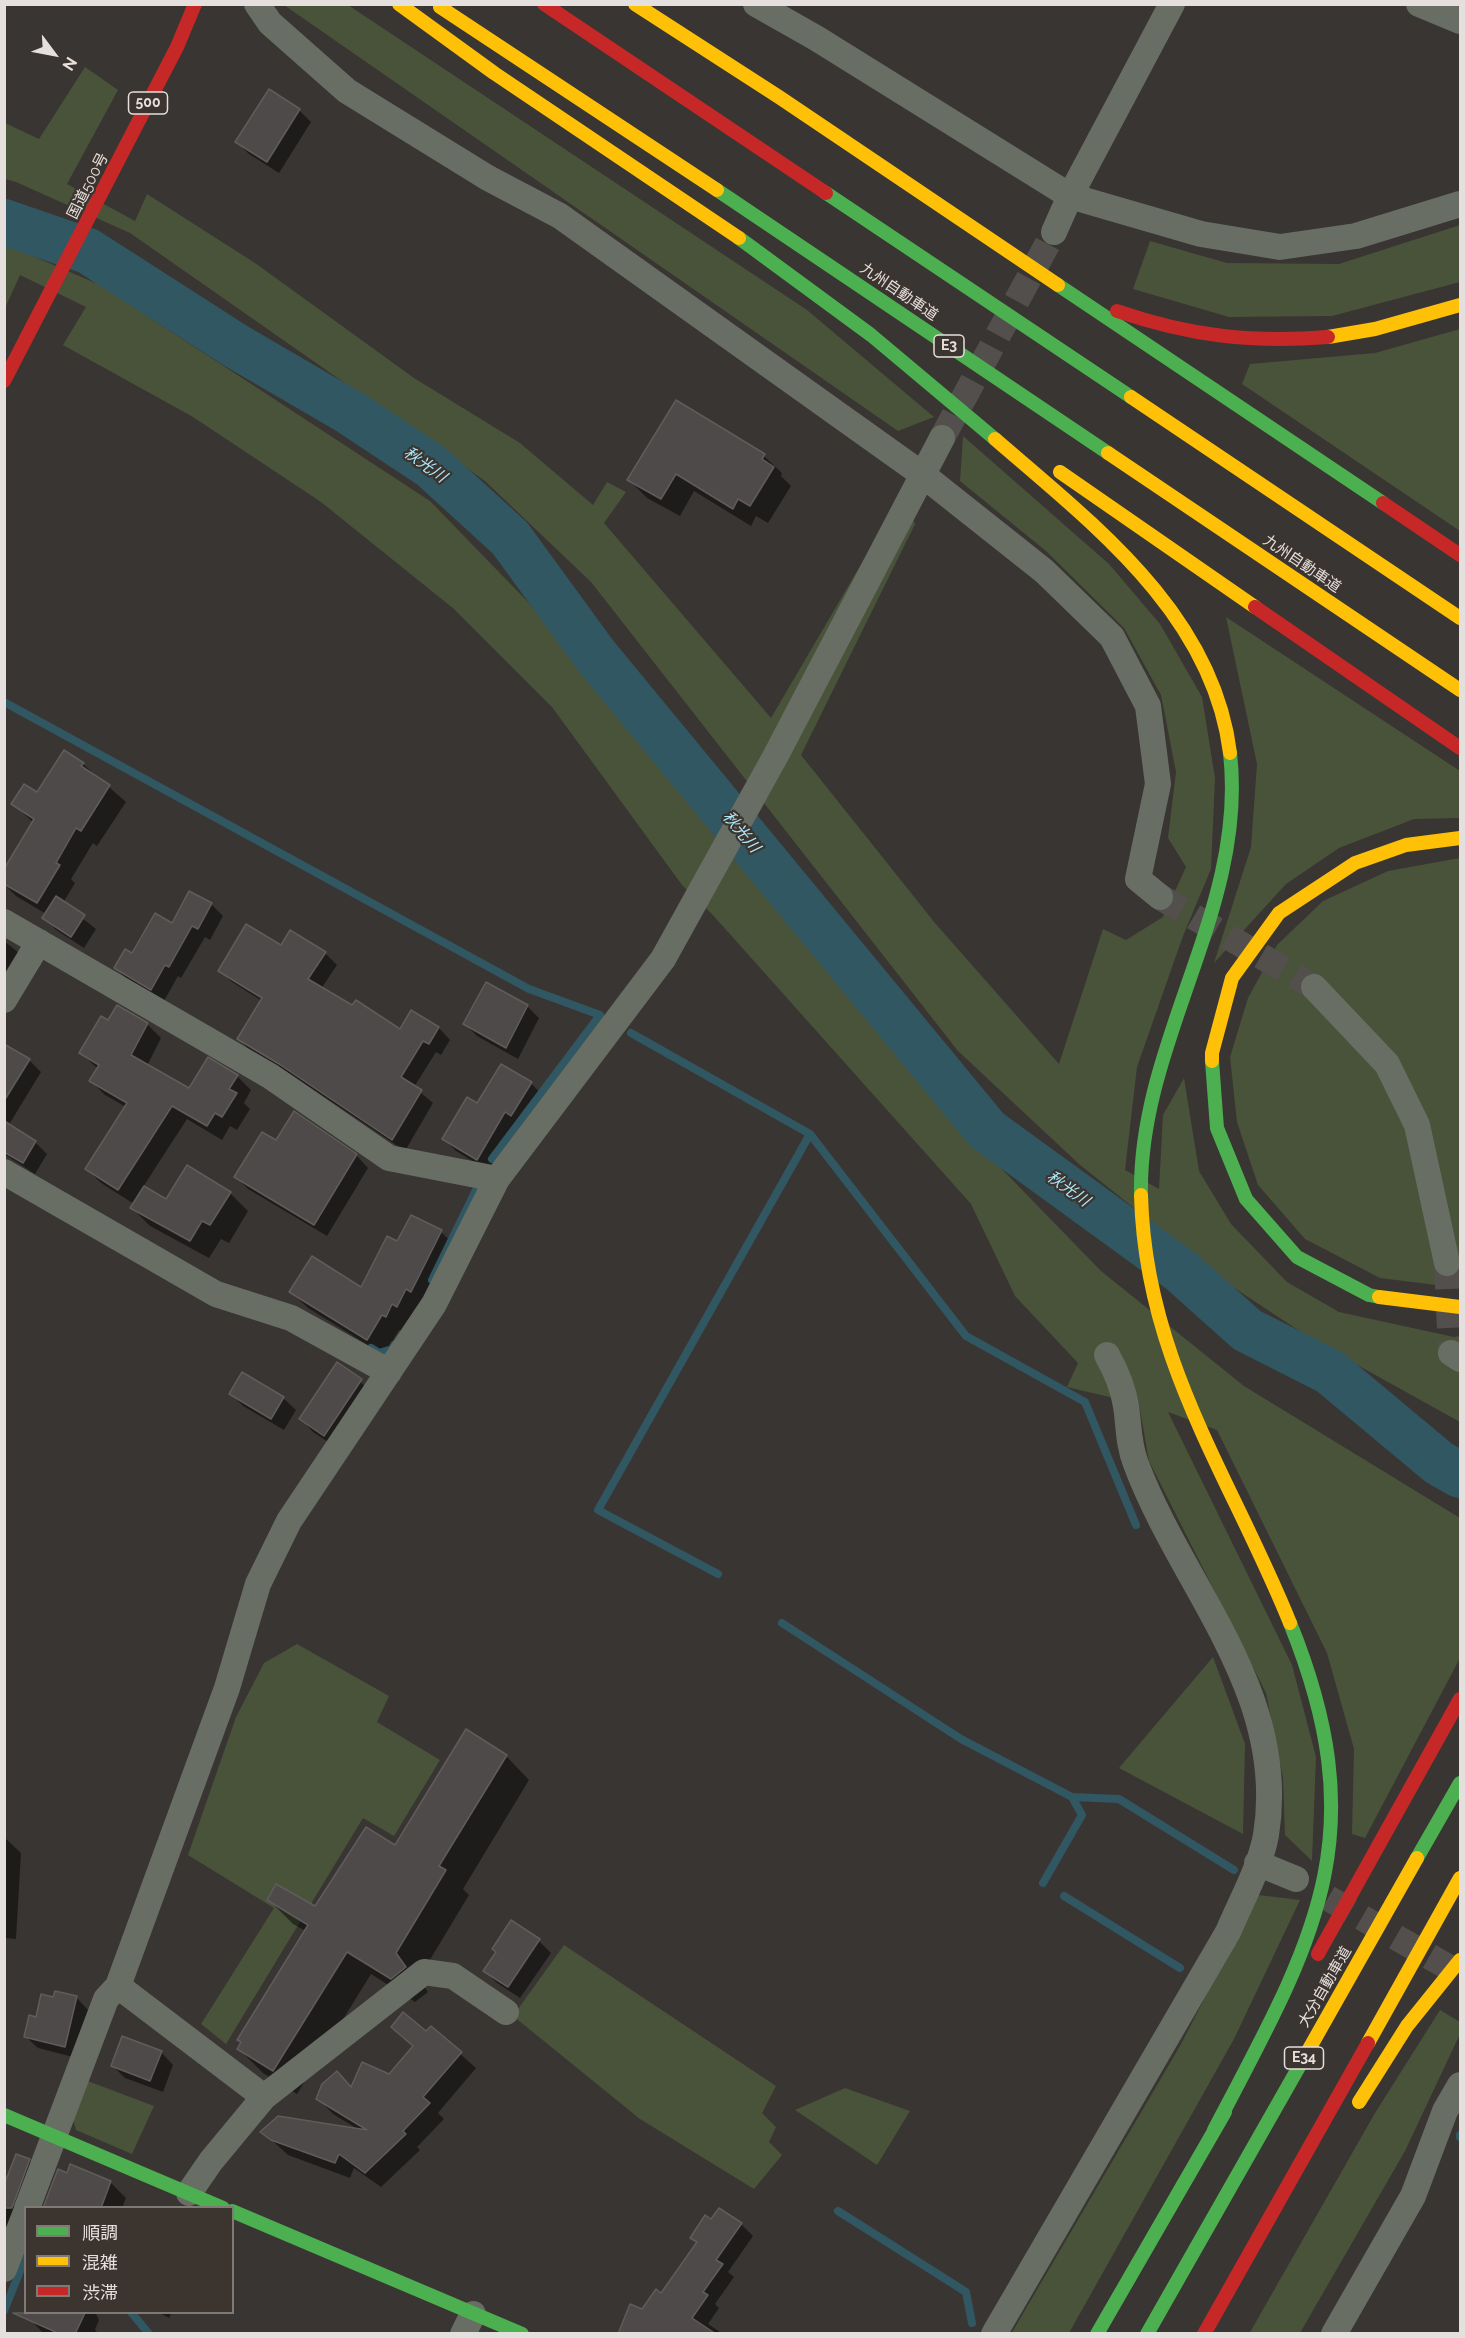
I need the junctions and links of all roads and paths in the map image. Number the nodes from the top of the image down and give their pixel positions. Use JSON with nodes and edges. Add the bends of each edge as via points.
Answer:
{"nodes":[{"id":1,"x":195,"y":4,"type":"edge"},
{"id":2,"x":257,"y":4,"type":"edge"},
{"id":3,"x":399,"y":4,"type":"edge"},
{"id":4,"x":436,"y":4,"type":"edge"},
{"id":5,"x":544,"y":4,"type":"edge"},
{"id":6,"x":635,"y":4,"type":"edge"},
{"id":7,"x":756,"y":4,"type":"edge"},
{"id":8,"x":1172,"y":4,"type":"edge"},
{"id":9,"x":1419,"y":4,"type":"edge"},
{"id":10,"x":1461,"y":21,"type":"edge"},
{"id":11,"x":1070,"y":196,"type":"junction"},
{"id":12,"x":1461,"y":204,"type":"edge"},
{"id":13,"x":1054,"y":232,"type":"tunnel mouth"},
{"id":14,"x":1043,"y":275,"type":"junction"},
{"id":15,"x":1461,"y":305,"type":"edge"},
{"id":16,"x":4,"y":381,"type":"edge"},
{"id":17,"x":930,"y":382,"type":"junction"},
{"id":18,"x":942,"y":438,"type":"tunnel mouth"},
{"id":19,"x":924,"y":475,"type":"junction"},
{"id":20,"x":1461,"y":555,"type":"edge"},
{"id":21,"x":1461,"y":618,"type":"edge"},
{"id":22,"x":1461,"y":690,"type":"edge"},
{"id":23,"x":1461,"y":748,"type":"edge"},
{"id":24,"x":1461,"y":838,"type":"edge"},
{"id":25,"x":1161,"y":897,"type":"tunnel mouth"},
{"id":26,"x":4,"y":922,"type":"edge"},
{"id":27,"x":39,"y":942,"type":"junction"},
{"id":28,"x":1314,"y":987,"type":"tunnel mouth"},
{"id":29,"x":4,"y":1000,"type":"edge"},
{"id":30,"x":4,"y":1172,"type":"edge"},
{"id":31,"x":497,"y":1179,"type":"junction"},
{"id":32,"x":1447,"y":1263,"type":"tunnel mouth"},
{"id":33,"x":1461,"y":1307,"type":"edge"},
{"id":34,"x":1107,"y":1355,"type":"dead end"},
{"id":35,"x":389,"y":1372,"type":"junction"},
{"id":36,"x":1461,"y":1699,"type":"edge"},
{"id":37,"x":1461,"y":1783,"type":"edge"},
{"id":38,"x":1257,"y":1863,"type":"junction"},
{"id":39,"x":1461,"y":1878,"type":"edge"},
{"id":40,"x":1296,"y":1879,"type":"dead end"},
{"id":41,"x":1461,"y":1959,"type":"edge"},
{"id":42,"x":118,"y":1986,"type":"junction"},
{"id":43,"x":506,"y":2012,"type":"dead end"},
{"id":44,"x":1461,"y":2085,"type":"edge"},
{"id":45,"x":264,"y":2097,"type":"junction"},
{"id":46,"x":1353,"y":2111,"type":"dead end"},
{"id":47,"x":4,"y":2115,"type":"edge"},
{"id":48,"x":1214,"y":2130,"type":"junction"},
{"id":49,"x":53,"y":2136,"type":"junction"},
{"id":50,"x":189,"y":2193,"type":"junction"},
{"id":51,"x":27,"y":2206,"type":"edge"},
{"id":52,"x":218,"y":2206,"type":"edge"},
{"id":53,"x":234,"y":2212,"type":"edge"},
{"id":54,"x":24,"y":2215,"type":"edge"},
{"id":55,"x":4,"y":2269,"type":"edge"},
{"id":56,"x":468,"y":2324,"type":"edge"},
{"id":57,"x":522,"y":2334,"type":"edge"},
{"id":58,"x":994,"y":2334,"type":"edge"},
{"id":59,"x":1097,"y":2334,"type":"edge"},
{"id":60,"x":1148,"y":2334,"type":"edge"},
{"id":61,"x":1204,"y":2334,"type":"edge"},
{"id":62,"x":1334,"y":2334,"type":"edge"}],
"edges":[{"from":1,"to":16,"type":"main road","name":"国道500号","number":"500","via":[[99,201]]},
{"from":2,"to":19,"type":"street","via":[[270,22],[347,91],[488,178],[560,216]]},
{"from":3,"to":17,"type":"main road","via":[[786,271]]},
{"from":4,"to":22,"type":"main road","name":"九州自動車道","number":"E3"},
{"from":5,"to":21,"type":"main road"},
{"from":6,"to":14,"type":"main road"},
{"from":7,"to":11,"type":"street"},
{"from":8,"to":11,"type":"street"},
{"from":9,"to":10,"type":"street"},
{"from":11,"to":12,"type":"street","via":[[1201,234],[1280,248],[1356,236]]},
{"from":11,"to":13,"type":"street"},
{"from":14,"to":15,"type":"main road","via":[[1087,299],[1173,330],[1263,343],[1348,334]]},
{"from":14,"to":20,"type":"main road"},
{"from":17,"to":23,"type":"main road"},
{"from":17,"to":48,"type":"main road","via":[[1076,509],[1171,610],[1211,680],[1222,715],[1234,788],[1226,865],[1157,1077],[1141,1163],[1142,1230],[1146,1268],[1165,1345],[1198,1431],[1278,1595],[1306,1662],[1327,1734],[1335,1805],[1325,1879],[1302,1955]]},
{"from":18,"to":19,"type":"street"},
{"from":19,"to":25,"type":"street","via":[[1044,571],[1112,637],[1148,706],[1158,784],[1138,879]]},
{"from":19,"to":31,"type":"street","via":[[712,873],[643,988]]},
{"from":24,"to":33,"type":"main road","via":[[1414,843],[1377,854],[1304,892],[1257,939],[1230,984],[1214,1033],[1211,1058],[1214,1115],[1223,1148],[1248,1206],[1269,1232],[1318,1272],[1374,1297],[1405,1305]]},
{"from":26,"to":27,"type":"street"},
{"from":27,"to":29,"type":"street"},
{"from":27,"to":31,"type":"street","via":[[270,1076],[389,1158]]},
{"from":28,"to":32,"type":"street","via":[[1387,1064],[1417,1125]]},
{"from":30,"to":35,"type":"street","via":[[216,1294],[291,1318]]},
{"from":31,"to":35,"type":"street","via":[[434,1304]]},
{"from":34,"to":38,"type":"street","via":[[1118,1374],[1135,1463],[1241,1667],[1261,1729],[1268,1782],[1266,1835]]},
{"from":35,"to":42,"type":"street","via":[[290,1521],[258,1584],[227,1688]]},
{"from":36,"to":48,"type":"main road"},
{"from":37,"to":60,"type":"main road","name":"大分自動車道","number":"E34"},
{"from":38,"to":40,"type":"street"},
{"from":38,"to":58,"type":"street","via":[[1228,1932]]},
{"from":39,"to":61,"type":"main road"},
{"from":41,"to":46,"type":"main road","via":[[1407,2026]]},
{"from":42,"to":45,"type":"street"},
{"from":42,"to":49,"type":"street","via":[[106,1999]]},
{"from":43,"to":45,"type":"street","via":[[453,1976],[424,1972]]},
{"from":44,"to":62,"type":"street","via":[[1445,2111],[1413,2196]]},
{"from":45,"to":50,"type":"street"},
{"from":47,"to":49,"type":"main road"},
{"from":48,"to":59,"type":"main road"},
{"from":49,"to":50,"type":"main road"},
{"from":49,"to":51,"type":"street"},
{"from":50,"to":52,"type":"main road"},
{"from":53,"to":56,"type":"main road"},
{"from":54,"to":55,"type":"street"},
{"from":56,"to":57,"type":"main road"}]}
